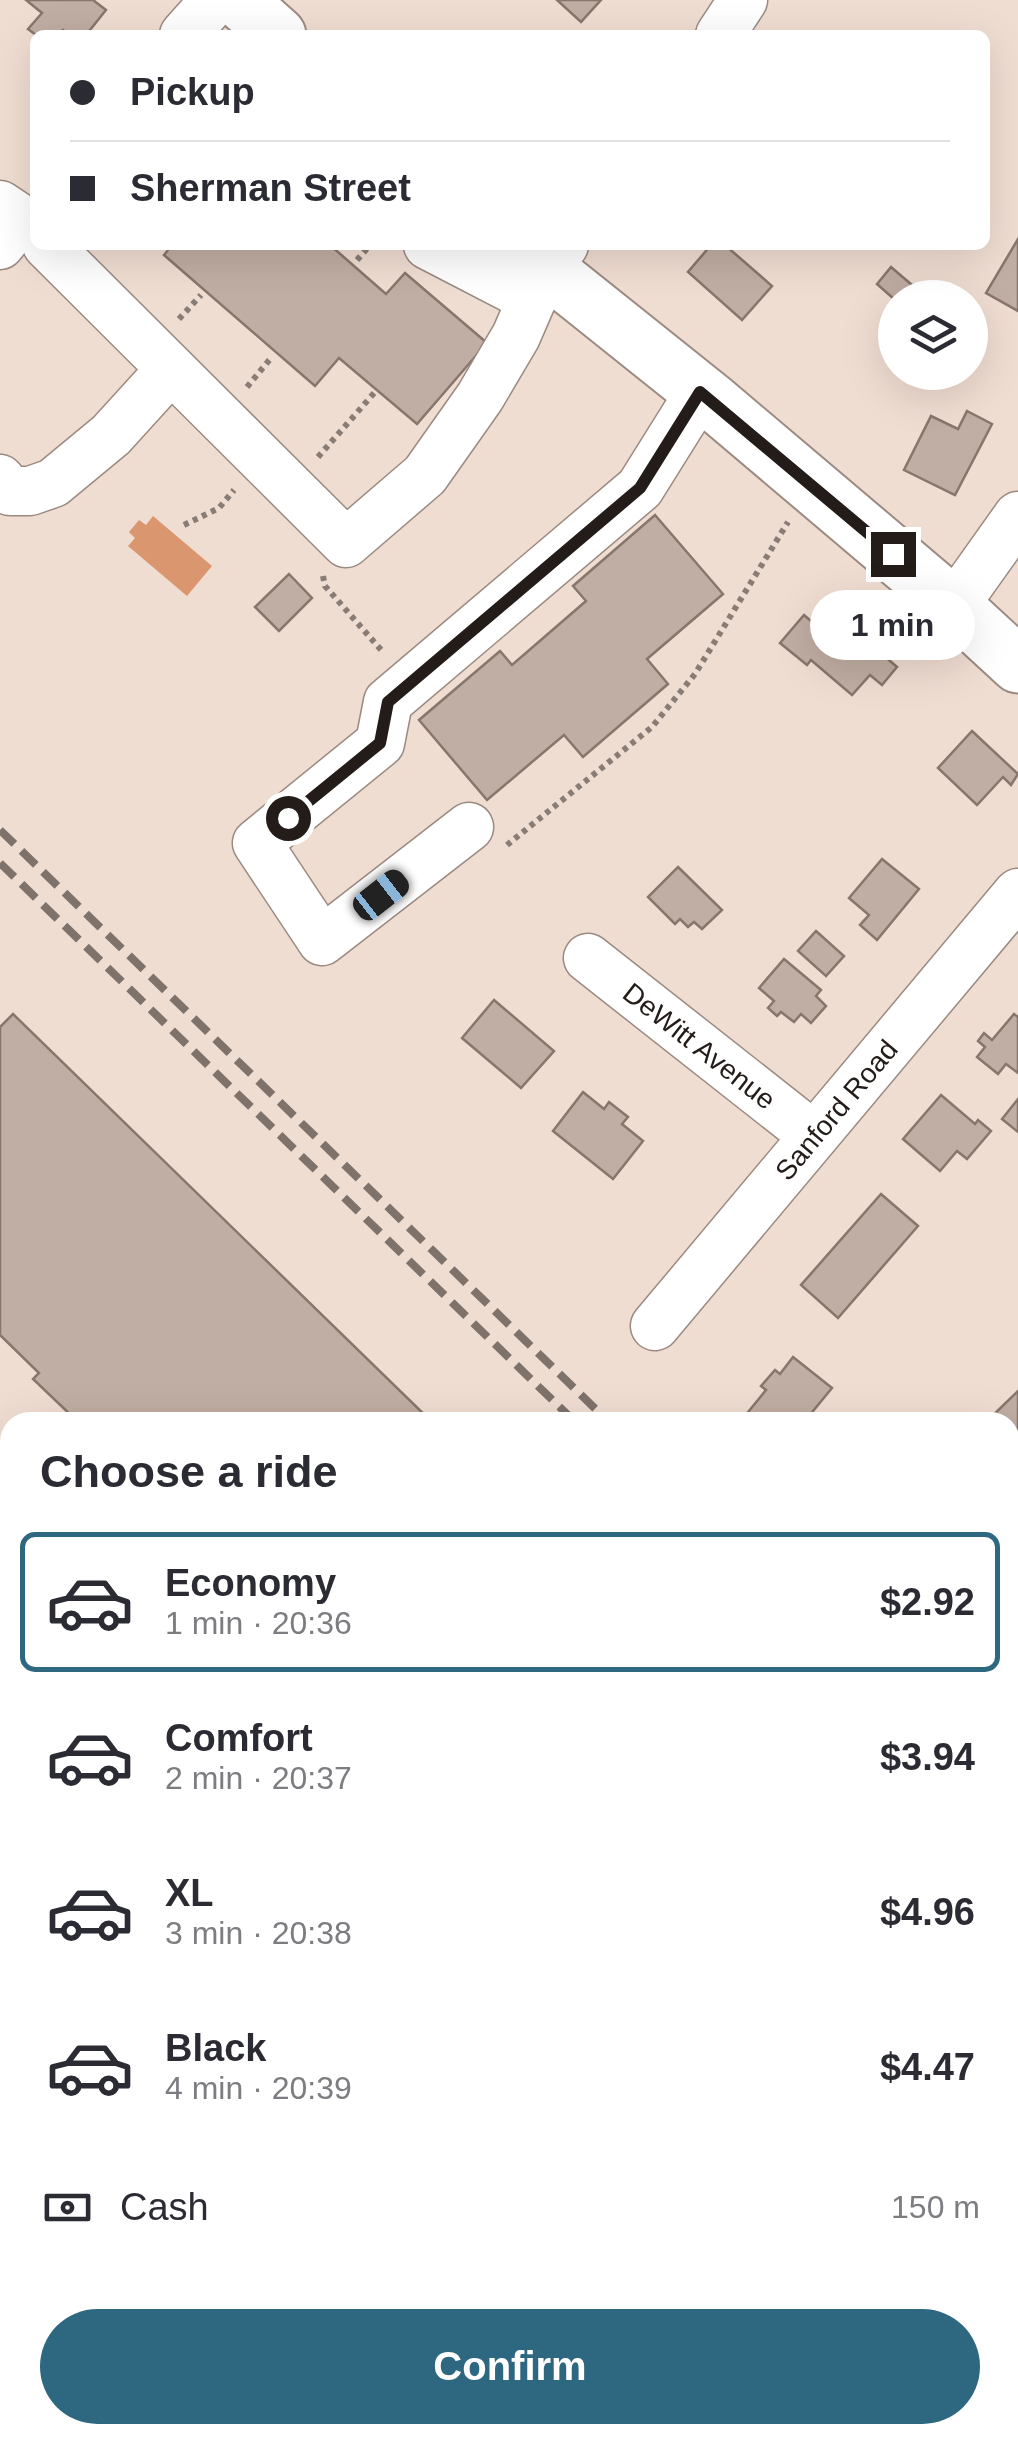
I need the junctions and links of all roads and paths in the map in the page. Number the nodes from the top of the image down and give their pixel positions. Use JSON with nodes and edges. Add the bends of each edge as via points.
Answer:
{"nodes":[{"id":1,"x":743,"y":0,"type":"edge"},
{"id":2,"x":244,"y":16,"type":"edge"},
{"id":3,"x":200,"y":30,"type":"edge"},
{"id":4,"x":723,"y":30,"type":"edge"},
{"id":5,"x":49,"y":250,"type":"edge"},
{"id":6,"x":366,"y":250,"type":"edge"},
{"id":7,"x":456,"y":250,"type":"edge"},
{"id":8,"x":357,"y":260,"type":"dead end"},
{"id":9,"x":539,"y":265,"type":"edge"},
{"id":10,"x":201,"y":295,"type":"dead end"},
{"id":11,"x":187,"y":311,"type":"dead end"},
{"id":12,"x":270,"y":358,"type":"dead end"},
{"id":13,"x":171,"y":370,"type":"junction"},
{"id":14,"x":256,"y":377,"type":"dead end"},
{"id":15,"x":375,"y":392,"type":"dead end"},
{"id":16,"x":700,"y":392,"type":"junction"},
{"id":17,"x":330,"y":443,"type":"dead end"},
{"id":18,"x":0,"y":479,"type":"edge"},
{"id":19,"x":798,"y":507,"type":"dead end"},
{"id":20,"x":219,"y":508,"type":"dead end"},
{"id":21,"x":1018,"y":516,"type":"edge"},
{"id":22,"x":184,"y":524,"type":"dead end"},
{"id":23,"x":346,"y":543,"type":"junction"},
{"id":24,"x":954,"y":606,"type":"junction"},
{"id":25,"x":1018,"y":664,"type":"edge"},
{"id":26,"x":410,"y":684,"type":"junction"},
{"id":27,"x":469,"y":827,"type":"joint"},
{"id":28,"x":1018,"y":893,"type":"edge"},
{"id":29,"x":588,"y":958,"type":"dead end"},
{"id":30,"x":814,"y":1136,"type":"junction"},
{"id":31,"x":654,"y":1326,"type":"dead end"}],
"edges":[{"from":1,"to":4,"type":"street"},
{"from":2,"to":3,"type":"street"},
{"from":5,"to":13,"type":"street"},
{"from":6,"to":8,"type":"path"},
{"from":7,"to":9,"type":"street"},
{"from":9,"to":16,"type":"main road"},
{"from":9,"to":23,"type":"street","via":[[516,336],[480,397],[425,474]]},
{"from":10,"to":11,"type":"path"},
{"from":12,"to":14,"type":"path"},
{"from":13,"to":18,"type":"street","via":[[53,483],[10,491]]},
{"from":13,"to":23,"type":"street"},
{"from":15,"to":17,"type":"path"},
{"from":16,"to":24,"type":"main road"},
{"from":16,"to":26,"type":"street","via":[[640,488]]},
{"from":19,"to":27,"type":"path","via":[[694,674],[652,726],[500,851],[491,852]]},
{"from":20,"to":22,"type":"path"},
{"from":21,"to":24,"type":"street"},
{"from":23,"to":26,"type":"path","via":[[323,576],[325,586]]},
{"from":24,"to":25,"type":"main road"},
{"from":26,"to":27,"type":"street","via":[[388,702],[380,743],[257,843],[322,940]]},
{"from":28,"to":30,"type":"street","name":"Sanford Road"},
{"from":29,"to":30,"type":"street","name":"DeWitt Avenue"},
{"from":30,"to":31,"type":"street","name":"Sanford Road"}]}
